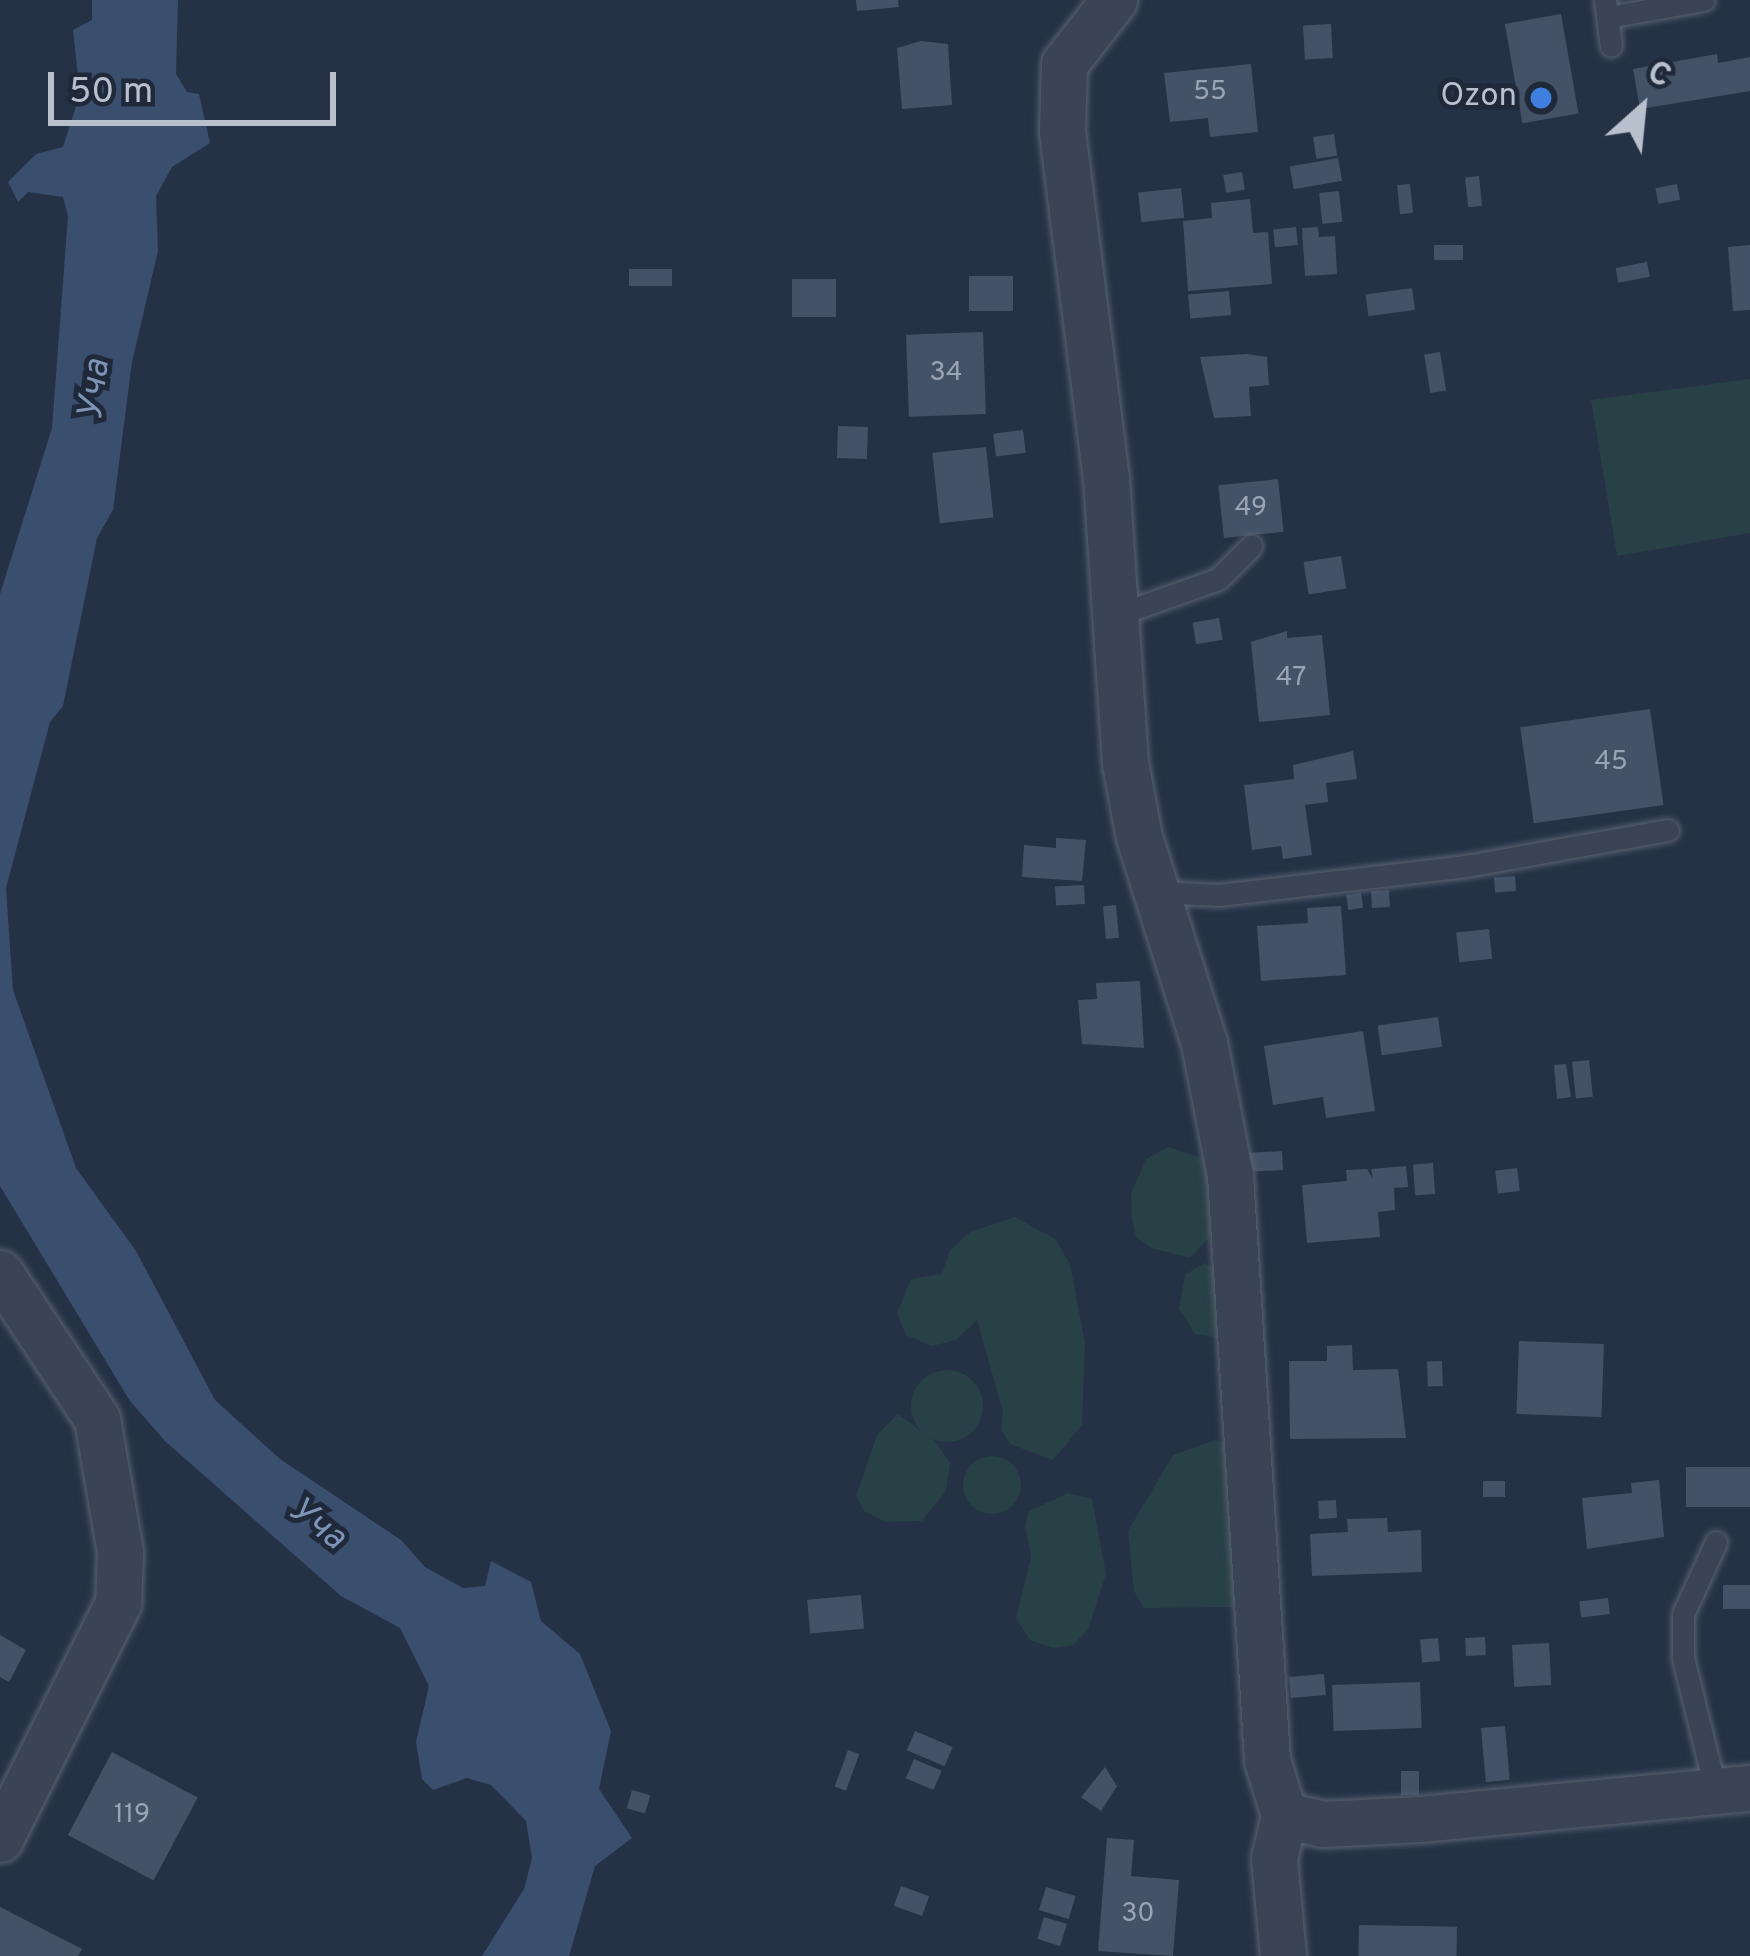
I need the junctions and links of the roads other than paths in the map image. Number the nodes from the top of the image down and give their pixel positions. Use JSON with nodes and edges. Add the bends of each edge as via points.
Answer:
{"nodes":[{"id":1,"x":1114,"y":0,"type":"edge"},
{"id":2,"x":1703,"y":0,"type":"edge"},
{"id":3,"x":1607,"y":8,"type":"edge"},
{"id":4,"x":1611,"y":46,"type":"dead end"},
{"id":5,"x":1251,"y":546,"type":"dead end"},
{"id":6,"x":1114,"y":616,"type":"junction"},
{"id":7,"x":1668,"y":830,"type":"dead end"},
{"id":8,"x":1158,"y":892,"type":"junction"},
{"id":9,"x":0,"y":1273,"type":"edge"},
{"id":10,"x":1716,"y":1542,"type":"dead end"},
{"id":11,"x":1733,"y":1790,"type":"edge"},
{"id":12,"x":1284,"y":1815,"type":"junction"},
{"id":13,"x":0,"y":1839,"type":"edge"},
{"id":14,"x":1283,"y":1956,"type":"edge"}],
"edges":[{"from":1,"to":6,"type":"street","via":[[1064,64],[1061,131],[1088,310]]},
{"from":2,"to":3,"type":"lane"},
{"from":3,"to":4,"type":"lane"},
{"from":5,"to":6,"type":"lane","via":[[1218,579]]},
{"from":6,"to":8,"type":"street","via":[[1125,763]]},
{"from":7,"to":8,"type":"lane","via":[[1376,877],[1220,895]]},
{"from":8,"to":12,"type":"street","via":[[1204,1043],[1230,1175],[1267,1760]]},
{"from":9,"to":13,"type":"street","via":[[97,1419],[120,1552],[118,1603]]},
{"from":10,"to":11,"type":"lane","via":[[1683,1614],[1683,1658]]},
{"from":11,"to":12,"type":"street","via":[[1343,1823]]},
{"from":12,"to":14,"type":"street","via":[[1274,1859]]}]}
